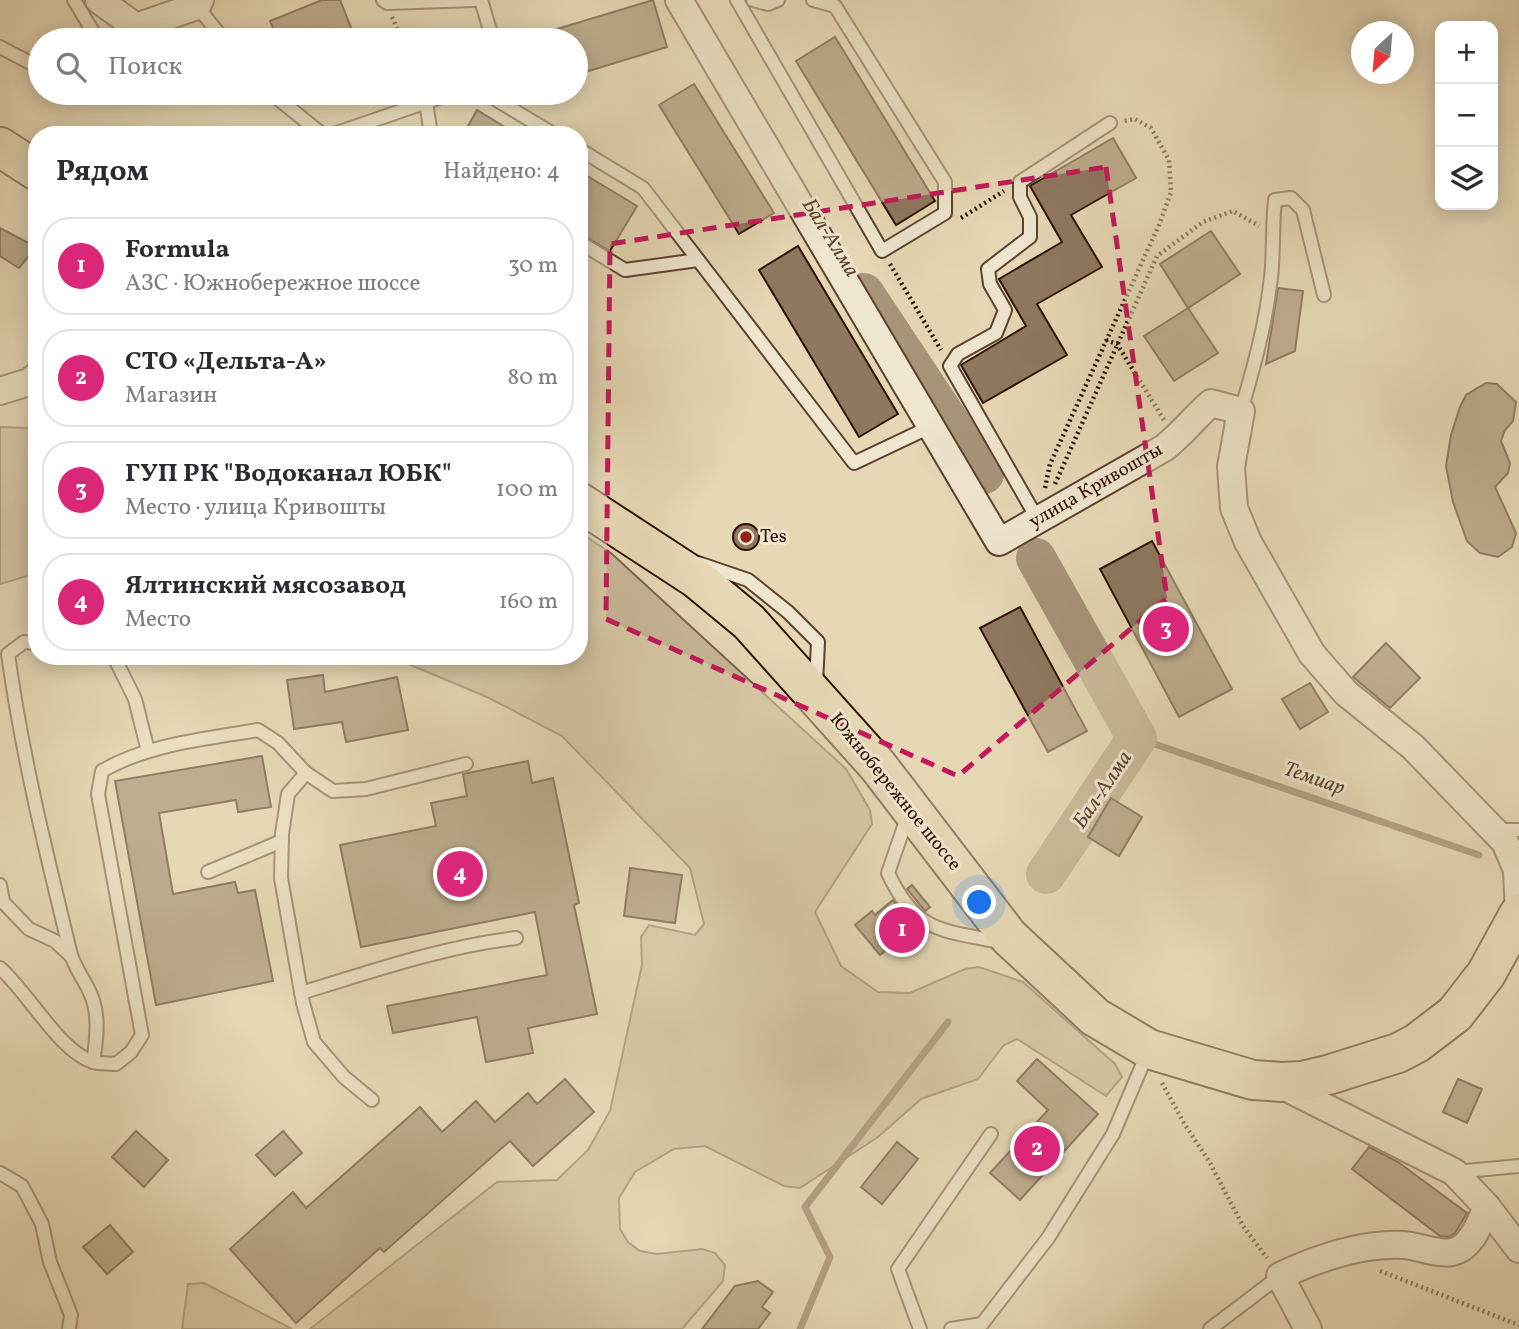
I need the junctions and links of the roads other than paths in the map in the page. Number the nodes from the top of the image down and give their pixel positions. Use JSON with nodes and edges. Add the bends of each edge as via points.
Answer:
{"nodes":[{"id":1,"x":74,"y":0,"type":"edge"},
{"id":2,"x":99,"y":0,"type":"edge"},
{"id":3,"x":383,"y":0,"type":"edge"},
{"id":4,"x":474,"y":0,"type":"edge"},
{"id":5,"x":481,"y":0,"type":"edge"},
{"id":6,"x":679,"y":0,"type":"edge"},
{"id":7,"x":737,"y":0,"type":"edge"},
{"id":8,"x":753,"y":0,"type":"edge"},
{"id":9,"x":778,"y":0,"type":"edge"},
{"id":10,"x":813,"y":0,"type":"edge"},
{"id":11,"x":198,"y":3,"type":"edge"},
{"id":12,"x":91,"y":28,"type":"edge"},
{"id":13,"x":216,"y":28,"type":"edge"},
{"id":14,"x":490,"y":28,"type":"edge"},
{"id":15,"x":0,"y":47,"type":"edge"},
{"id":16,"x":28,"y":62,"type":"edge"},
{"id":17,"x":286,"y":105,"type":"edge"},
{"id":18,"x":417,"y":105,"type":"edge"},
{"id":19,"x":426,"y":105,"type":"edge"},
{"id":20,"x":505,"y":105,"type":"edge"},
{"id":21,"x":1110,"y":123,"type":"road end"},
{"id":22,"x":312,"y":126,"type":"edge"},
{"id":23,"x":357,"y":126,"type":"edge"},
{"id":24,"x":430,"y":126,"type":"edge"},
{"id":25,"x":540,"y":126,"type":"edge"},
{"id":26,"x":0,"y":147,"type":"edge"},
{"id":27,"x":588,"y":154,"type":"edge"},
{"id":28,"x":0,"y":160,"type":"edge"},
{"id":29,"x":28,"y":165,"type":"edge"},
{"id":30,"x":28,"y":177,"type":"edge"},
{"id":31,"x":588,"y":247,"type":"edge"},
{"id":32,"x":698,"y":260,"type":"junction"},
{"id":33,"x":1324,"y":295,"type":"dead end"},
{"id":34,"x":28,"y":382,"type":"edge"},
{"id":35,"x":0,"y":391,"type":"edge"},
{"id":36,"x":1241,"y":411,"type":"junction"},
{"id":37,"x":932,"y":426,"type":"junction"},
{"id":38,"x":588,"y":509,"type":"edge"},
{"id":39,"x":588,"y":510,"type":"edge"},
{"id":40,"x":1044,"y":516,"type":"junction"},
{"id":41,"x":28,"y":642,"type":"edge"},
{"id":42,"x":118,"y":665,"type":"edge"},
{"id":43,"x":148,"y":751,"type":"junction"},
{"id":44,"x":466,"y":764,"type":"dead end"},
{"id":45,"x":306,"y":773,"type":"junction"},
{"id":46,"x":1469,"y":805,"type":"junction"},
{"id":47,"x":908,"y":815,"type":"junction"},
{"id":48,"x":1519,"y":830,"type":"edge"},
{"id":49,"x":282,"y":841,"type":"junction"},
{"id":50,"x":208,"y":872,"type":"dead end"},
{"id":51,"x":0,"y":885,"type":"edge"},
{"id":52,"x":2,"y":901,"type":"edge"},
{"id":53,"x":1519,"y":915,"type":"edge"},
{"id":54,"x":516,"y":938,"type":"dead end"},
{"id":55,"x":1009,"y":943,"type":"junction"},
{"id":56,"x":1519,"y":943,"type":"edge"},
{"id":57,"x":71,"y":955,"type":"junction"},
{"id":58,"x":0,"y":968,"type":"edge"},
{"id":59,"x":301,"y":993,"type":"junction"},
{"id":60,"x":1147,"y":1054,"type":"junction"},
{"id":61,"x":93,"y":1062,"type":"junction"},
{"id":62,"x":1285,"y":1087,"type":"junction"},
{"id":63,"x":372,"y":1100,"type":"dead end"},
{"id":64,"x":991,"y":1135,"type":"dead end"},
{"id":65,"x":1519,"y":1166,"type":"edge"},
{"id":66,"x":1454,"y":1172,"type":"junction"},
{"id":67,"x":0,"y":1174,"type":"edge"},
{"id":68,"x":1487,"y":1207,"type":"junction"},
{"id":69,"x":1519,"y":1249,"type":"edge"},
{"id":70,"x":1280,"y":1276,"type":"junction"},
{"id":71,"x":981,"y":1326,"type":"edge"},
{"id":72,"x":69,"y":1329,"type":"edge"},
{"id":73,"x":920,"y":1329,"type":"edge"},
{"id":74,"x":951,"y":1329,"type":"edge"},
{"id":75,"x":1210,"y":1329,"type":"edge"},
{"id":76,"x":1308,"y":1329,"type":"edge"}],
"edges":[{"from":1,"to":12,"type":"lane"},
{"from":2,"to":11,"type":"street","via":[[136,27]]},
{"from":3,"to":4,"type":"lane"},
{"from":5,"to":14,"type":"lane"},
{"from":6,"to":37,"type":"street","name":"улица Кривошты"},
{"from":7,"to":10,"type":"lane","via":[[882,251],[946,213],[945,181],[835,6]]},
{"from":8,"to":9,"type":"lane","via":[[768,4]]},
{"from":11,"to":13,"type":"lane"},
{"from":15,"to":16,"type":"lane"},
{"from":17,"to":22,"type":"lane"},
{"from":18,"to":23,"type":"lane"},
{"from":19,"to":24,"type":"lane"},
{"from":20,"to":25,"type":"lane"},
{"from":21,"to":40,"type":"lane","via":[[1020,182],[1020,197],[1030,217],[1030,237],[988,270],[990,284],[1005,310],[996,333],[958,354],[950,366]]},
{"from":26,"to":29,"type":"highway"},
{"from":27,"to":32,"type":"lane","via":[[643,188]]},
{"from":28,"to":30,"type":"highway"},
{"from":31,"to":32,"type":"lane","via":[[625,270]]},
{"from":32,"to":37,"type":"lane","via":[[854,463]]},
{"from":33,"to":36,"type":"lane","via":[[1303,210],[1291,198],[1275,201],[1265,318]]},
{"from":34,"to":35,"type":"street"},
{"from":36,"to":40,"type":"street","name":"улица Кривошты","via":[[1211,403],[1164,448]]},
{"from":36,"to":46,"type":"street","via":[[1231,467],[1234,508],[1248,542],[1312,654],[1346,693],[1413,747]]},
{"from":37,"to":40,"type":"street","name":"улица Кривошты","via":[[999,542]]},
{"from":38,"to":53,"type":"highway","name":"Южнобережное шоссе","via":[[652,548],[749,622],[878,766],[1009,937],[1095,1017],[1149,1049],[1253,1080],[1282,1082],[1328,1075],[1398,1053],[1455,1014],[1486,974]]},
{"from":39,"to":47,"type":"highway","name":"Южнобережное шоссе","via":[[745,623],[858,749]]},
{"from":41,"to":57,"type":"lane","via":[[8,654],[39,828]]},
{"from":42,"to":43,"type":"lane","via":[[135,699]]},
{"from":43,"to":45,"type":"lane","via":[[258,730],[278,743]]},
{"from":43,"to":61,"type":"lane","via":[[102,771],[98,794],[142,1035],[116,1064]]},
{"from":44,"to":45,"type":"lane","via":[[366,789],[333,791]]},
{"from":45,"to":49,"type":"lane","via":[[288,794]]},
{"from":46,"to":48,"type":"lane","via":[[1503,830]]},
{"from":46,"to":53,"type":"street","via":[[1505,842],[1517,870]]},
{"from":47,"to":55,"type":"highway","name":"Южнобережное шоссе"},
{"from":47,"to":55,"type":"lane","via":[[888,873],[899,896],[916,917],[938,930]]},
{"from":49,"to":50,"type":"lane"},
{"from":49,"to":59,"type":"lane","via":[[281,878]]},
{"from":51,"to":52,"type":"lane"},
{"from":52,"to":57,"type":"lane","via":[[29,929],[55,940]]},
{"from":54,"to":59,"type":"lane","via":[[399,962]]},
{"from":55,"to":60,"type":"highway","name":"Южнобережное шоссе","via":[[1092,1020]]},
{"from":56,"to":62,"type":"highway","name":"Южнобережное шоссе","via":[[1463,1020],[1431,1045],[1383,1070]]},
{"from":57,"to":61,"type":"lane","via":[[94,1003]]},
{"from":58,"to":61,"type":"lane","via":[[50,1027]]},
{"from":59,"to":63,"type":"lane","via":[[314,1042],[344,1077]]},
{"from":60,"to":62,"type":"highway","name":"Южнобережное шоссе","via":[[1242,1083]]},
{"from":60,"to":71,"type":"lane","via":[[1114,1133],[1048,1238]]},
{"from":62,"to":66,"type":"street"},
{"from":64,"to":73,"type":"lane","via":[[898,1269]]},
{"from":65,"to":66,"type":"lane"},
{"from":66,"to":68,"type":"street"},
{"from":67,"to":72,"type":"lane","via":[[22,1186],[42,1224],[50,1262],[71,1314]]},
{"from":68,"to":69,"type":"street"},
{"from":68,"to":70,"type":"street","via":[[1474,1234],[1452,1252],[1404,1245],[1367,1247],[1312,1261]]},
{"from":70,"to":75,"type":"lane"},
{"from":70,"to":76,"type":"street"},
{"from":71,"to":74,"type":"lane"}]}
